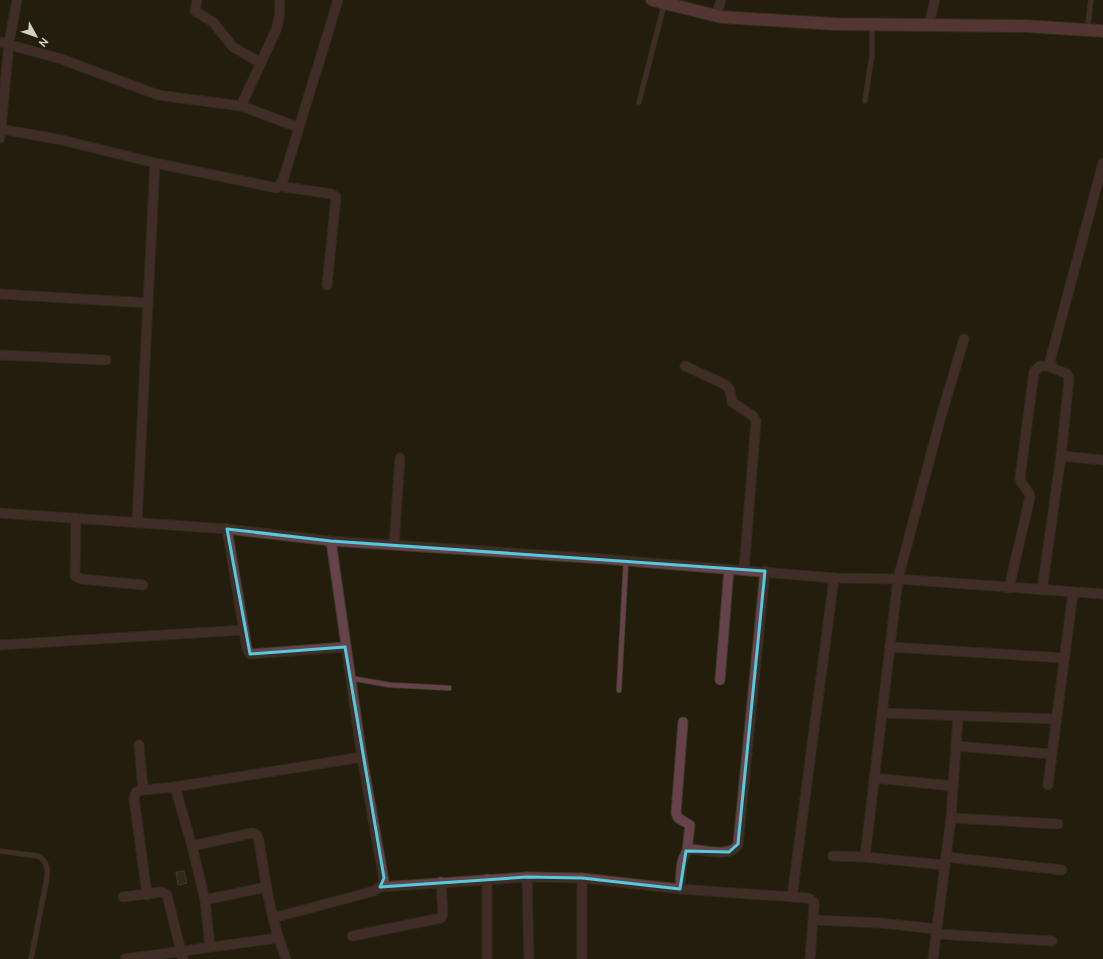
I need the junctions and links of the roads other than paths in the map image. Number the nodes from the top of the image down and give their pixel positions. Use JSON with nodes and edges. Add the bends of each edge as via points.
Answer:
{"nodes":[{"id":1,"x":17,"y":0,"type":"edge"},
{"id":2,"x":197,"y":0,"type":"edge"},
{"id":3,"x":280,"y":0,"type":"edge"},
{"id":4,"x":338,"y":0,"type":"edge"},
{"id":5,"x":652,"y":0,"type":"edge"},
{"id":6,"x":721,"y":0,"type":"edge"},
{"id":7,"x":935,"y":0,"type":"edge"},
{"id":8,"x":1091,"y":0,"type":"edge"},
{"id":9,"x":664,"y":3,"type":"junction"},
{"id":10,"x":716,"y":16,"type":"junction"},
{"id":11,"x":872,"y":24,"type":"junction"},
{"id":12,"x":929,"y":24,"type":"junction"},
{"id":13,"x":1087,"y":30,"type":"junction"},
{"id":14,"x":1103,"y":31,"type":"edge"},
{"id":15,"x":4,"y":43,"type":"edge"},
{"id":16,"x":261,"y":63,"type":"junction"},
{"id":17,"x":865,"y":101,"type":"dead end"},
{"id":18,"x":639,"y":102,"type":"dead end"},
{"id":19,"x":241,"y":106,"type":"junction"},
{"id":20,"x":298,"y":127,"type":"junction"},
{"id":21,"x":0,"y":132,"type":"edge"},
{"id":22,"x":155,"y":163,"type":"junction"},
{"id":23,"x":1103,"y":163,"type":"edge"},
{"id":24,"x":279,"y":186,"type":"junction"},
{"id":25,"x":327,"y":285,"type":"dead end"},
{"id":26,"x":0,"y":294,"type":"edge"},
{"id":27,"x":148,"y":304,"type":"junction"},
{"id":28,"x":964,"y":339,"type":"dead end"},
{"id":29,"x":0,"y":355,"type":"edge"},
{"id":30,"x":106,"y":360,"type":"dead end"},
{"id":31,"x":686,"y":366,"type":"dead end"},
{"id":32,"x":1052,"y":367,"type":"junction"},
{"id":33,"x":1061,"y":456,"type":"junction"},
{"id":34,"x":400,"y":458,"type":"dead end"},
{"id":35,"x":1103,"y":460,"type":"edge"},
{"id":36,"x":0,"y":513,"type":"edge"},
{"id":37,"x":76,"y":518,"type":"junction"},
{"id":38,"x":138,"y":522,"type":"junction"},
{"id":39,"x":228,"y":529,"type":"junction"},
{"id":40,"x":331,"y":541,"type":"junction"},
{"id":41,"x":394,"y":545,"type":"junction"},
{"id":42,"x":626,"y":561,"type":"junction"},
{"id":43,"x":729,"y":569,"type":"junction"},
{"id":44,"x":744,"y":570,"type":"junction"},
{"id":45,"x":765,"y":571,"type":"junction"},
{"id":46,"x":834,"y":578,"type":"junction"},
{"id":47,"x":898,"y":579,"type":"junction"},
{"id":48,"x":143,"y":585,"type":"dead end"},
{"id":49,"x":1009,"y":588,"type":"junction"},
{"id":50,"x":1042,"y":590,"type":"junction"},
{"id":51,"x":1073,"y":592,"type":"junction"},
{"id":52,"x":1103,"y":594,"type":"edge"},
{"id":53,"x":244,"y":630,"type":"junction"},
{"id":54,"x":0,"y":645,"type":"edge"},
{"id":55,"x":345,"y":647,"type":"junction"},
{"id":56,"x":890,"y":647,"type":"junction"},
{"id":57,"x":1065,"y":658,"type":"junction"},
{"id":58,"x":350,"y":678,"type":"junction"},
{"id":59,"x":720,"y":680,"type":"dead end"},
{"id":60,"x":449,"y":688,"type":"dead end"},
{"id":61,"x":619,"y":690,"type":"dead end"},
{"id":62,"x":882,"y":714,"type":"junction"},
{"id":63,"x":958,"y":717,"type":"junction"},
{"id":64,"x":1056,"y":719,"type":"junction"},
{"id":65,"x":683,"y":722,"type":"dead end"},
{"id":66,"x":139,"y":745,"type":"dead end"},
{"id":67,"x":956,"y":746,"type":"junction"},
{"id":68,"x":1051,"y":754,"type":"junction"},
{"id":69,"x":362,"y":756,"type":"junction"},
{"id":70,"x":874,"y":778,"type":"junction"},
{"id":71,"x":1048,"y":785,"type":"dead end"},
{"id":72,"x":953,"y":786,"type":"junction"},
{"id":73,"x":175,"y":787,"type":"junction"},
{"id":74,"x":143,"y":790,"type":"junction"},
{"id":75,"x":950,"y":818,"type":"junction"},
{"id":76,"x":1058,"y":824,"type":"dead end"},
{"id":77,"x":192,"y":846,"type":"junction"},
{"id":78,"x":0,"y":851,"type":"edge"},
{"id":79,"x":687,"y":851,"type":"junction"},
{"id":80,"x":833,"y":856,"type":"dead end"},
{"id":81,"x":865,"y":856,"type":"junction"},
{"id":82,"x":945,"y":861,"type":"junction"},
{"id":83,"x":1062,"y":870,"type":"dead end"},
{"id":84,"x":527,"y":878,"type":"junction"},
{"id":85,"x":582,"y":878,"type":"junction"},
{"id":86,"x":487,"y":880,"type":"junction"},
{"id":87,"x":441,"y":882,"type":"junction"},
{"id":88,"x":266,"y":887,"type":"junction"},
{"id":89,"x":380,"y":887,"type":"junction"},
{"id":90,"x":680,"y":889,"type":"junction"},
{"id":91,"x":147,"y":895,"type":"junction"},
{"id":92,"x":123,"y":897,"type":"dead end"},
{"id":93,"x":792,"y":897,"type":"junction"},
{"id":94,"x":205,"y":900,"type":"junction"},
{"id":95,"x":273,"y":918,"type":"junction"},
{"id":96,"x":814,"y":920,"type":"junction"},
{"id":97,"x":937,"y":932,"type":"junction"},
{"id":98,"x":352,"y":936,"type":"dead end"},
{"id":99,"x":278,"y":938,"type":"junction"},
{"id":100,"x":1052,"y":941,"type":"dead end"},
{"id":101,"x":210,"y":947,"type":"junction"},
{"id":102,"x":182,"y":955,"type":"edge"},
{"id":103,"x":31,"y":959,"type":"edge"},
{"id":104,"x":125,"y":959,"type":"edge"},
{"id":105,"x":286,"y":959,"type":"edge"},
{"id":106,"x":487,"y":959,"type":"edge"},
{"id":107,"x":529,"y":959,"type":"edge"},
{"id":108,"x":582,"y":959,"type":"edge"},
{"id":109,"x":810,"y":959,"type":"edge"},
{"id":110,"x":933,"y":959,"type":"edge"}],
"edges":[{"from":1,"to":15,"type":"street"},
{"from":2,"to":16,"type":"street","via":[[195,11],[213,22],[227,43]]},
{"from":3,"to":16,"type":"street","via":[[279,19]]},
{"from":4,"to":20,"type":"street"},
{"from":5,"to":9,"type":"street"},
{"from":6,"to":10,"type":"street"},
{"from":7,"to":12,"type":"street"},
{"from":8,"to":13,"type":"lane"},
{"from":9,"to":10,"type":"street"},
{"from":9,"to":18,"type":"lane"},
{"from":10,"to":11,"type":"street"},
{"from":11,"to":12,"type":"street"},
{"from":11,"to":17,"type":"lane","via":[[872,55]]},
{"from":12,"to":13,"type":"street"},
{"from":13,"to":14,"type":"street"},
{"from":15,"to":19,"type":"street","via":[[61,59],[158,95]]},
{"from":15,"to":21,"type":"street"},
{"from":16,"to":19,"type":"street"},
{"from":19,"to":20,"type":"street"},
{"from":20,"to":24,"type":"street"},
{"from":21,"to":22,"type":"street","via":[[76,143]]},
{"from":22,"to":24,"type":"street","via":[[273,188]]},
{"from":22,"to":27,"type":"street"},
{"from":23,"to":32,"type":"street","via":[[1050,361]]},
{"from":24,"to":25,"type":"street","via":[[336,197]]},
{"from":26,"to":27,"type":"street"},
{"from":27,"to":38,"type":"street"},
{"from":28,"to":47,"type":"street"},
{"from":29,"to":30,"type":"street"},
{"from":31,"to":44,"type":"street","via":[[726,385],[730,390],[732,402],[753,416],[756,421]]},
{"from":32,"to":33,"type":"street","via":[[1067,374],[1069,378]]},
{"from":32,"to":49,"type":"street","via":[[1040,366],[1034,372],[1020,478],[1030,496]]},
{"from":33,"to":35,"type":"street"},
{"from":33,"to":50,"type":"street"},
{"from":34,"to":41,"type":"street"},
{"from":36,"to":37,"type":"street"},
{"from":37,"to":38,"type":"street"},
{"from":37,"to":48,"type":"street","via":[[75,576],[81,579]]},
{"from":38,"to":39,"type":"street"},
{"from":39,"to":40,"type":"street"},
{"from":39,"to":53,"type":"street"},
{"from":40,"to":41,"type":"street"},
{"from":40,"to":55,"type":"street"},
{"from":41,"to":42,"type":"street"},
{"from":42,"to":43,"type":"street"},
{"from":42,"to":61,"type":"lane"},
{"from":43,"to":44,"type":"street"},
{"from":43,"to":59,"type":"street"},
{"from":44,"to":45,"type":"street"},
{"from":45,"to":46,"type":"street"},
{"from":45,"to":79,"type":"street","via":[[737,848],[729,852],[691,849]]},
{"from":46,"to":47,"type":"street"},
{"from":46,"to":93,"type":"street"},
{"from":47,"to":49,"type":"street"},
{"from":47,"to":56,"type":"street"},
{"from":49,"to":50,"type":"street"},
{"from":50,"to":51,"type":"street"},
{"from":51,"to":52,"type":"street"},
{"from":51,"to":57,"type":"street"},
{"from":53,"to":54,"type":"street"},
{"from":53,"to":55,"type":"street","via":[[250,654]]},
{"from":55,"to":58,"type":"street"},
{"from":56,"to":57,"type":"street"},
{"from":56,"to":62,"type":"street"},
{"from":57,"to":64,"type":"street"},
{"from":58,"to":60,"type":"lane","via":[[390,685]]},
{"from":58,"to":69,"type":"street"},
{"from":62,"to":63,"type":"street"},
{"from":62,"to":70,"type":"street"},
{"from":63,"to":64,"type":"street"},
{"from":63,"to":67,"type":"street"},
{"from":64,"to":68,"type":"street"},
{"from":65,"to":79,"type":"street","via":[[676,813],[678,818],[690,825]]},
{"from":66,"to":74,"type":"street"},
{"from":67,"to":68,"type":"street"},
{"from":67,"to":72,"type":"street"},
{"from":68,"to":71,"type":"street"},
{"from":69,"to":73,"type":"street"},
{"from":69,"to":89,"type":"street","via":[[384,878]]},
{"from":70,"to":72,"type":"street"},
{"from":70,"to":81,"type":"street"},
{"from":72,"to":75,"type":"street"},
{"from":73,"to":74,"type":"street"},
{"from":73,"to":77,"type":"street"},
{"from":74,"to":91,"type":"street","via":[[136,792],[134,798]]},
{"from":75,"to":76,"type":"street"},
{"from":75,"to":82,"type":"street"},
{"from":77,"to":88,"type":"street","via":[[256,834]]},
{"from":77,"to":94,"type":"street"},
{"from":78,"to":103,"type":"lane","via":[[38,856],[47,865],[46,883]]},
{"from":79,"to":90,"type":"street","via":[[683,857]]},
{"from":80,"to":81,"type":"street"},
{"from":81,"to":82,"type":"street"},
{"from":82,"to":83,"type":"street"},
{"from":82,"to":97,"type":"street"},
{"from":84,"to":85,"type":"street"},
{"from":84,"to":86,"type":"street"},
{"from":84,"to":107,"type":"street"},
{"from":85,"to":90,"type":"street"},
{"from":85,"to":108,"type":"street"},
{"from":86,"to":87,"type":"street"},
{"from":86,"to":106,"type":"street"},
{"from":87,"to":89,"type":"street"},
{"from":87,"to":98,"type":"street","via":[[441,918]]},
{"from":88,"to":94,"type":"street"},
{"from":88,"to":95,"type":"street"},
{"from":89,"to":95,"type":"street","via":[[374,891]]},
{"from":90,"to":93,"type":"street"},
{"from":91,"to":92,"type":"street"},
{"from":91,"to":102,"type":"street","via":[[161,892],[167,895]]},
{"from":93,"to":96,"type":"street","via":[[811,899]]},
{"from":94,"to":101,"type":"street"},
{"from":95,"to":99,"type":"street"},
{"from":96,"to":97,"type":"street","via":[[881,923]]},
{"from":96,"to":109,"type":"street"},
{"from":97,"to":100,"type":"street"},
{"from":97,"to":110,"type":"street"},
{"from":99,"to":101,"type":"street"},
{"from":99,"to":105,"type":"street"},
{"from":101,"to":102,"type":"street"},
{"from":102,"to":104,"type":"street"}]}
